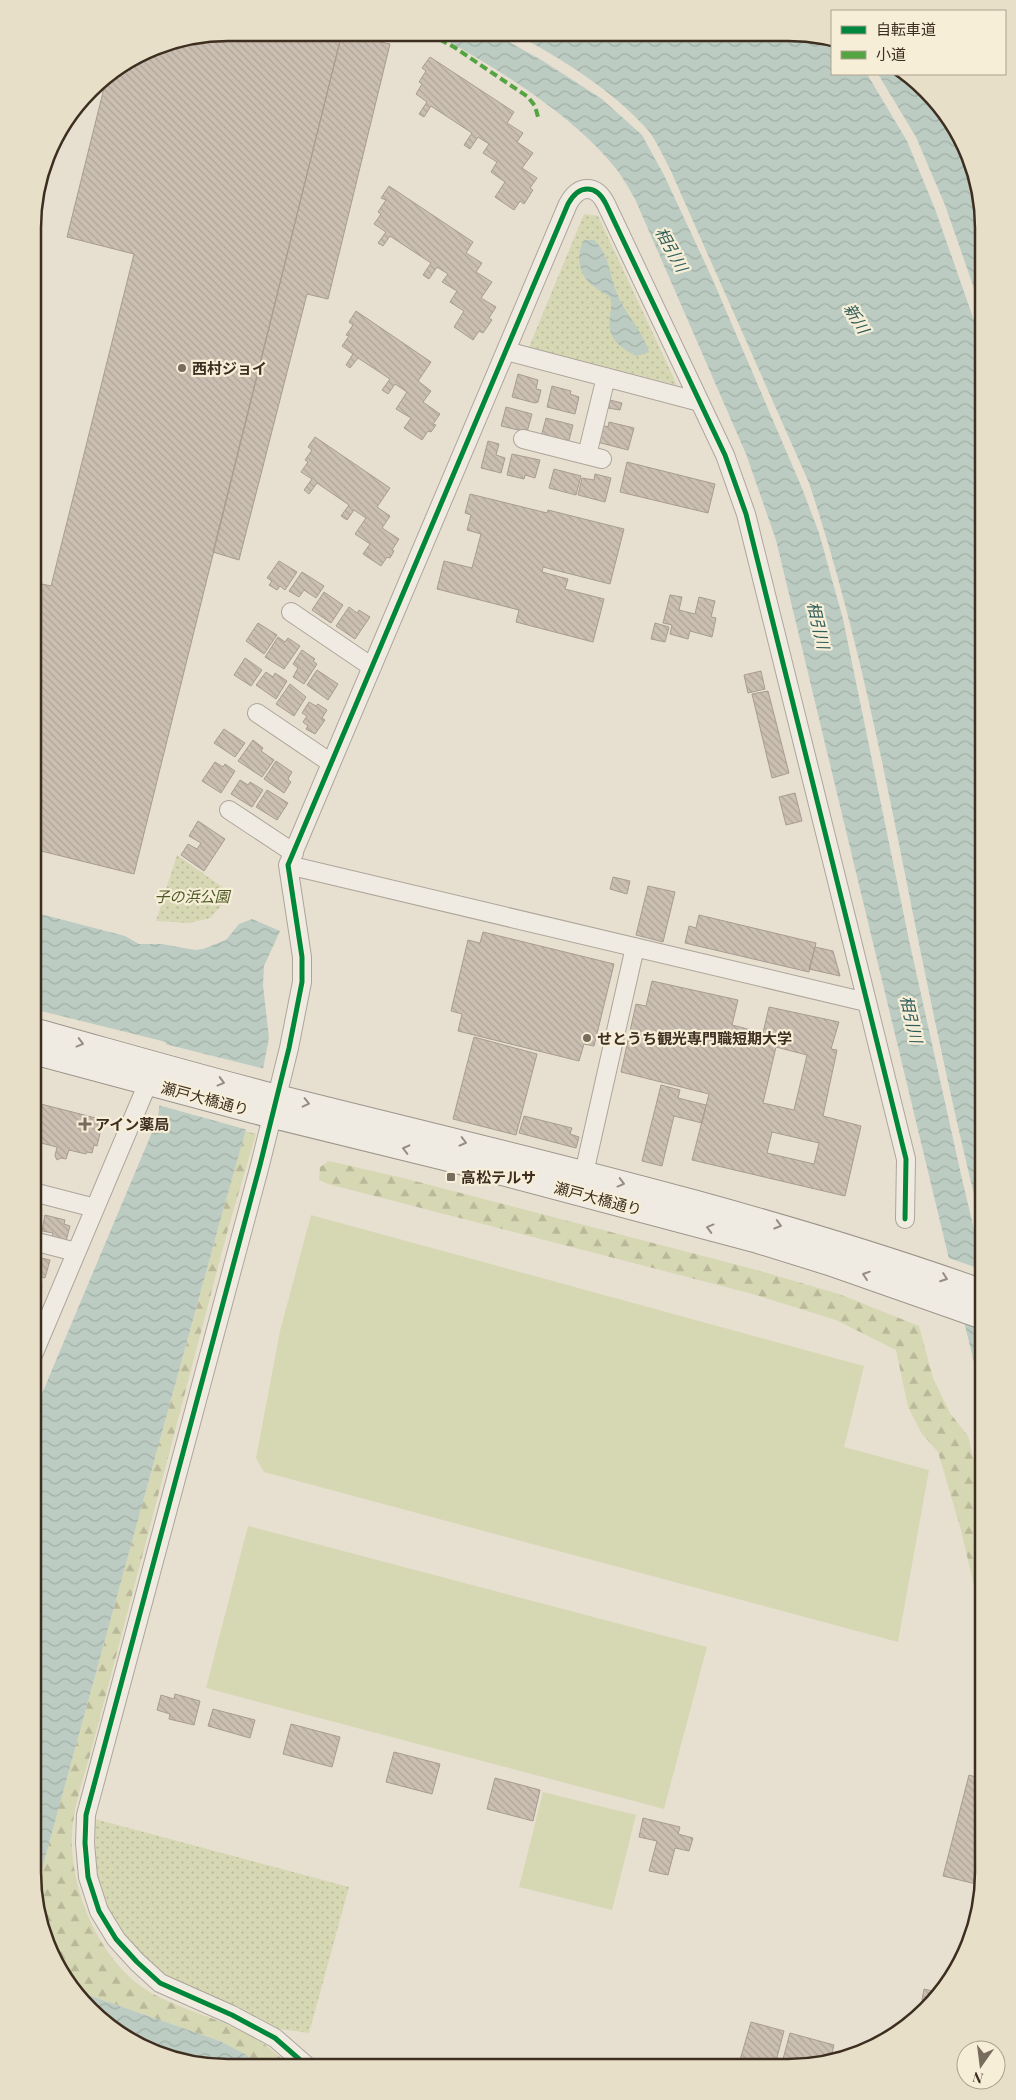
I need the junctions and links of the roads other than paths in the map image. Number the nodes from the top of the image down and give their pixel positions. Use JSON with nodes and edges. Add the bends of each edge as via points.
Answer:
{"nodes":[{"id":1,"x":506,"y":351,"type":"junction"},
{"id":2,"x":606,"y":377,"type":"junction"},
{"id":3,"x":700,"y":402,"type":"junction"},
{"id":4,"x":523,"y":439,"type":"dead end"},
{"id":5,"x":290,"y":612,"type":"dead end"},
{"id":6,"x":372,"y":667,"type":"junction"},
{"id":7,"x":257,"y":713,"type":"dead end"},
{"id":8,"x":331,"y":763,"type":"junction"},
{"id":9,"x":229,"y":810,"type":"dead end"},
{"id":10,"x":291,"y":859,"type":"junction"},
{"id":11,"x":635,"y":948,"type":"junction"},
{"id":12,"x":866,"y":1002,"type":"junction"},
{"id":13,"x":41,"y":1033,"type":"edge"},
{"id":14,"x":41,"y":1053,"type":"edge"},
{"id":15,"x":156,"y":1075,"type":"junction"},
{"id":16,"x":265,"y":1104,"type":"junction"},
{"id":17,"x":584,"y":1173,"type":"junction"},
{"id":18,"x":41,"y":1194,"type":"edge"},
{"id":19,"x":95,"y":1208,"type":"junction"},
{"id":20,"x":905,"y":1219,"type":"dead end"},
{"id":21,"x":41,"y":1243,"type":"edge"},
{"id":22,"x":76,"y":1252,"type":"junction"},
{"id":23,"x":975,"y":1289,"type":"edge"},
{"id":24,"x":975,"y":1314,"type":"edge"},
{"id":25,"x":41,"y":1315,"type":"edge"},
{"id":26,"x":299,"y":2059,"type":"edge"}],
"edges":[{"from":1,"to":2,"type":"street"},
{"from":1,"to":3,"type":"street","via":[[573,195],[578,190],[592,190],[601,194]]},
{"from":1,"to":6,"type":"street"},
{"from":2,"to":3,"type":"street"},
{"from":2,"to":4,"type":"street","via":[[594,457]]},
{"from":3,"to":12,"type":"street","via":[[725,455],[746,514]]},
{"from":5,"to":6,"type":"street"},
{"from":6,"to":8,"type":"street"},
{"from":7,"to":8,"type":"street"},
{"from":8,"to":10,"type":"street"},
{"from":9,"to":10,"type":"street"},
{"from":10,"to":11,"type":"street"},
{"from":10,"to":16,"type":"street","via":[[302,982],[290,1048]]},
{"from":11,"to":12,"type":"street"},
{"from":11,"to":17,"type":"street"},
{"from":12,"to":20,"type":"street","via":[[906,1159]]},
{"from":13,"to":15,"type":"street","name":"瀬戸大橋通り","one_way":true},
{"from":14,"to":15,"type":"street","name":"瀬戸大橋通り"},
{"from":15,"to":16,"type":"street","name":"瀬戸大橋通り"},
{"from":15,"to":19,"type":"street"},
{"from":16,"to":17,"type":"street","name":"瀬戸大橋通り","one_way":true},
{"from":24,"to":16,"type":"street","name":"瀬戸大橋通り","one_way":true,"via":[[758,1241],[453,1160]]},
{"from":16,"to":26,"type":"street","via":[[86,1814],[85,1843],[88,1877],[99,1911],[116,1939],[137,1962],[160,1983],[275,2038]]},
{"from":17,"to":23,"type":"street","name":"瀬戸大橋通り","one_way":true,"via":[[763,1221],[905,1264]]},
{"from":18,"to":19,"type":"street"},
{"from":19,"to":22,"type":"street"},
{"from":21,"to":22,"type":"street"},
{"from":22,"to":25,"type":"street"}]}
